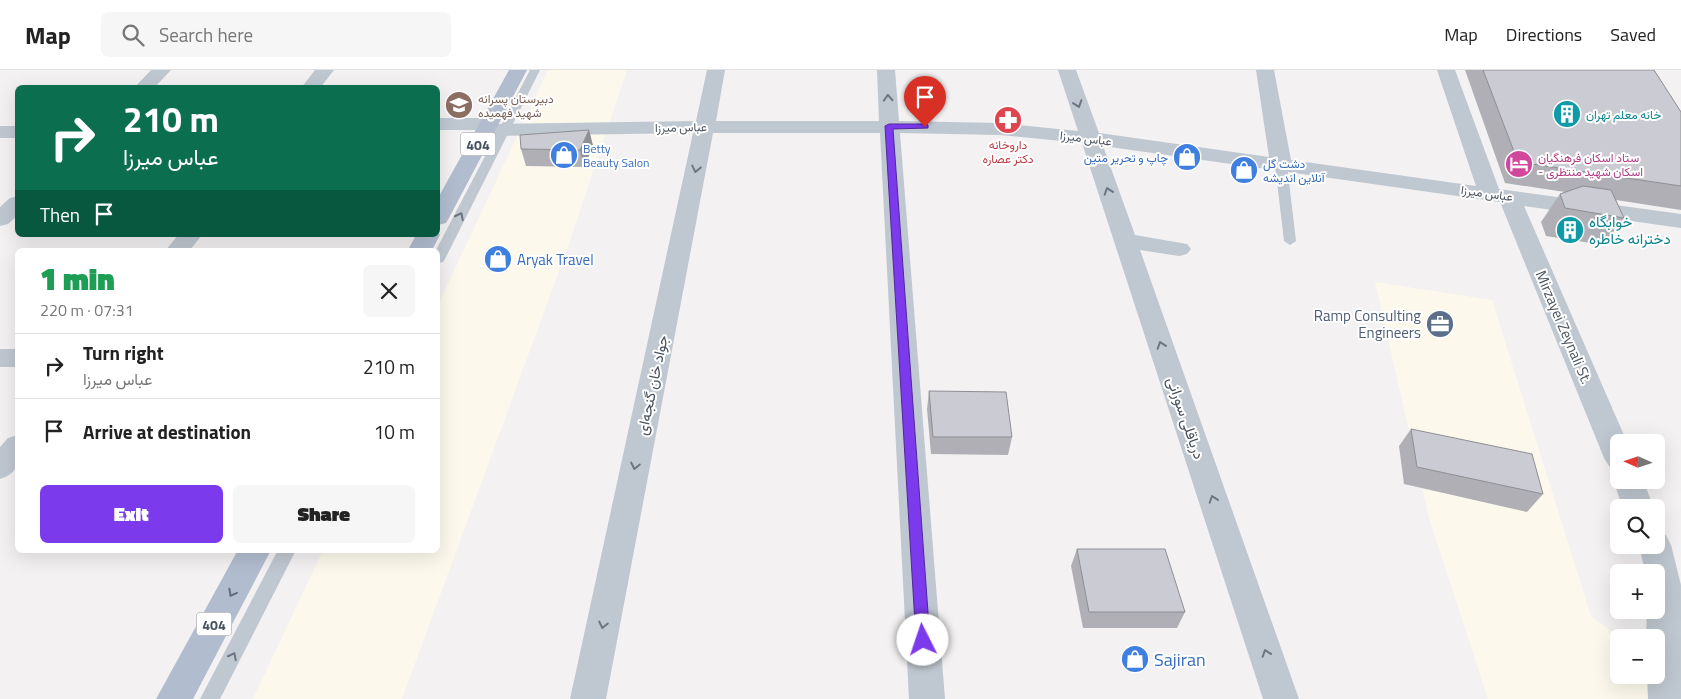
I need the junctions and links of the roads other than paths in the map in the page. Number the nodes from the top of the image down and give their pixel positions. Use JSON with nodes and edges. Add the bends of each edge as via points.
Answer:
{"nodes":[{"id":1,"x":162,"y":70,"type":"edge"},
{"id":2,"x":325,"y":70,"type":"edge"},
{"id":3,"x":518,"y":70,"type":"edge"},
{"id":4,"x":535,"y":70,"type":"edge"},
{"id":5,"x":716,"y":70,"type":"edge"},
{"id":6,"x":886,"y":70,"type":"edge"},
{"id":7,"x":1067,"y":70,"type":"edge"},
{"id":8,"x":1265,"y":70,"type":"edge"},
{"id":9,"x":1446,"y":70,"type":"edge"},
{"id":10,"x":146,"y":85,"type":"edge"},
{"id":11,"x":312,"y":85,"type":"edge"},
{"id":12,"x":440,"y":124,"type":"edge"},
{"id":13,"x":889,"y":126,"type":"junction"},
{"id":14,"x":704,"y":127,"type":"junction"},
{"id":15,"x":490,"y":130,"type":"junction"},
{"id":16,"x":0,"y":132,"type":"edge"},
{"id":17,"x":15,"y":132,"type":"edge"},
{"id":18,"x":440,"y":134,"type":"edge"},
{"id":19,"x":1090,"y":138,"type":"junction"},
{"id":20,"x":1281,"y":165,"type":"junction"},
{"id":21,"x":1500,"y":195,"type":"junction"},
{"id":22,"x":15,"y":206,"type":"edge"},
{"id":23,"x":440,"y":215,"type":"edge"},
{"id":24,"x":0,"y":219,"type":"edge"},
{"id":25,"x":1681,"y":221,"type":"edge"},
{"id":26,"x":188,"y":237,"type":"edge"},
{"id":27,"x":1125,"y":240,"type":"junction"},
{"id":28,"x":1290,"y":241,"type":"dead end"},
{"id":29,"x":180,"y":248,"type":"edge"},
{"id":30,"x":1179,"y":249,"type":"dead end"},
{"id":31,"x":440,"y":254,"type":"edge"},
{"id":32,"x":0,"y":358,"type":"edge"},
{"id":33,"x":15,"y":358,"type":"edge"},
{"id":34,"x":1610,"y":438,"type":"edge"},
{"id":35,"x":15,"y":450,"type":"edge"},
{"id":36,"x":0,"y":467,"type":"edge"},
{"id":37,"x":253,"y":553,"type":"edge"},
{"id":38,"x":285,"y":553,"type":"edge"},
{"id":39,"x":1657,"y":554,"type":"edge"},
{"id":40,"x":1671,"y":688,"type":"edge"},
{"id":41,"x":174,"y":699,"type":"edge"},
{"id":42,"x":210,"y":699,"type":"edge"},
{"id":43,"x":588,"y":699,"type":"edge"},
{"id":44,"x":927,"y":699,"type":"edge"},
{"id":45,"x":1281,"y":699,"type":"edge"}],
"edges":[{"from":1,"to":10,"type":"street"},
{"from":2,"to":11,"type":"street"},
{"from":3,"to":15,"type":"main road","number":"404"},
{"from":4,"to":15,"type":"lane"},
{"from":5,"to":14,"type":"street","name":"جواد خان گنجه‌ای"},
{"from":13,"to":6,"type":"street","one_way":true},
{"from":7,"to":19,"type":"street","name":"دریاقلی سورانی","one_way":true},
{"from":8,"to":20,"type":"street"},
{"from":9,"to":21,"type":"street","name":"Mirzayei Zeynali St."},
{"from":12,"to":15,"type":"street"},
{"from":13,"to":14,"type":"street","name":"عباس میرزا"},
{"from":13,"to":19,"type":"street","name":"عباس میرزا","via":[[1000,129]]},
{"from":13,"to":44,"type":"street"},
{"from":14,"to":15,"type":"street","name":"عباس میرزا"},
{"from":14,"to":43,"type":"street","name":"جواد خان گنجه‌ای","one_way":true},
{"from":15,"to":18,"type":"street"},
{"from":15,"to":23,"type":"main road","number":"404"},
{"from":31,"to":15,"type":"lane","one_way":true},
{"from":16,"to":17,"type":"street"},
{"from":19,"to":20,"type":"street","name":"عباس میرزا"},
{"from":27,"to":19,"type":"street","name":"دریاقلی سورانی","one_way":true},
{"from":20,"to":21,"type":"street","name":"عباس میرزا"},
{"from":20,"to":28,"type":"lane"},
{"from":21,"to":25,"type":"street","name":"عباس میرزا"},
{"from":21,"to":34,"type":"street","name":"Mirzayei Zeynali St."},
{"from":22,"to":24,"type":"street"},
{"from":26,"to":29,"type":"street"},
{"from":27,"to":30,"type":"street"},
{"from":45,"to":27,"type":"street","name":"دریاقلی سورانی","one_way":true},
{"from":32,"to":33,"type":"street"},
{"from":35,"to":36,"type":"street"},
{"from":37,"to":41,"type":"main road","number":"404","one_way":true},
{"from":42,"to":38,"type":"lane","one_way":true},
{"from":39,"to":40,"type":"street","via":[[1665,588],[1662,618]]}]}
